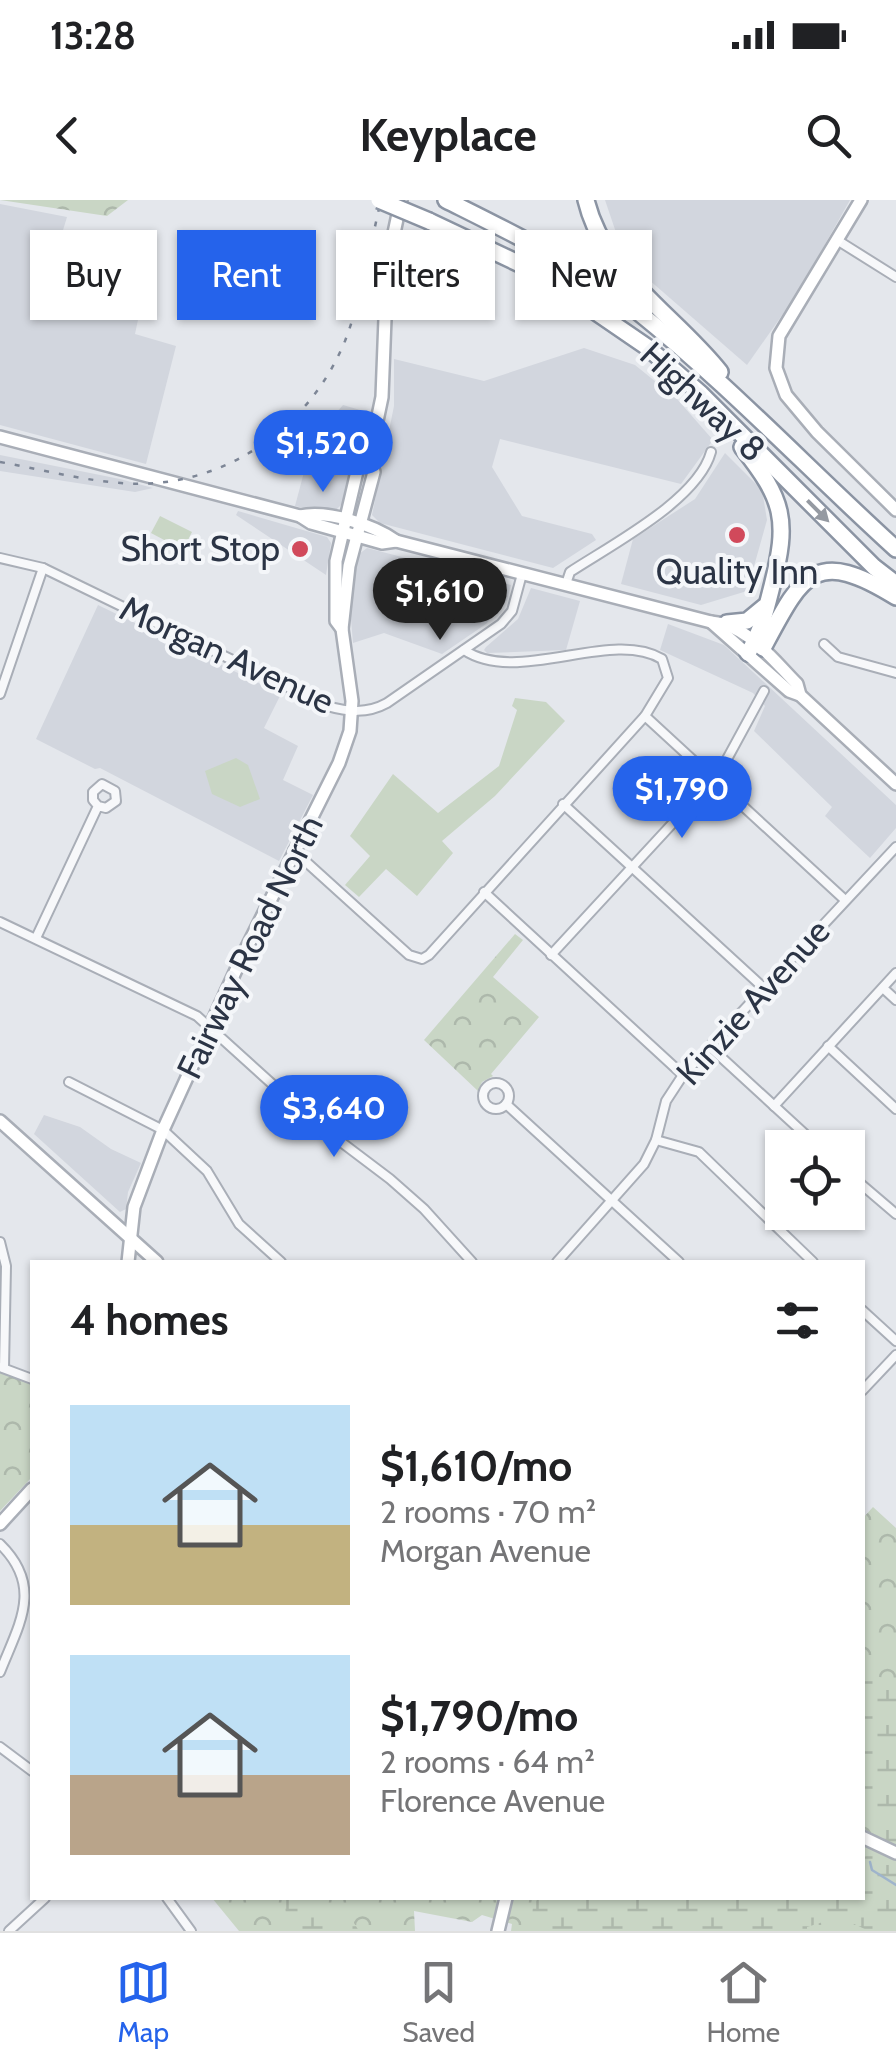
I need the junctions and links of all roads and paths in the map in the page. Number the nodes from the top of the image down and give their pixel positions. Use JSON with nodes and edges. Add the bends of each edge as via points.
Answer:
{"nodes":[{"id":1,"x":379,"y":200,"type":"edge"},
{"id":2,"x":400,"y":200,"type":"edge"},
{"id":3,"x":446,"y":200,"type":"edge"},
{"id":4,"x":586,"y":200,"type":"edge"},
{"id":5,"x":861,"y":200,"type":"edge"},
{"id":6,"x":837,"y":240,"type":"junction"},
{"id":7,"x":896,"y":276,"type":"edge"},
{"id":8,"x":737,"y":396,"type":"junction"},
{"id":9,"x":724,"y":418,"type":"junction"},
{"id":10,"x":0,"y":437,"type":"edge"},
{"id":11,"x":711,"y":452,"type":"dead end"},
{"id":12,"x":370,"y":454,"type":"junction"},
{"id":13,"x":896,"y":510,"type":"edge"},
{"id":14,"x":343,"y":526,"type":"junction"},
{"id":15,"x":358,"y":530,"type":"junction"},
{"id":16,"x":896,"y":549,"type":"edge"},
{"id":17,"x":0,"y":558,"type":"edge"},
{"id":18,"x":43,"y":568,"type":"junction"},
{"id":19,"x":522,"y":574,"type":"junction"},
{"id":20,"x":566,"y":584,"type":"junction"},
{"id":21,"x":896,"y":584,"type":"edge"},
{"id":22,"x":896,"y":597,"type":"edge"},
{"id":23,"x":767,"y":604,"type":"junction"},
{"id":24,"x":719,"y":622,"type":"junction"},
{"id":25,"x":342,"y":629,"type":"junction"},
{"id":26,"x":824,"y":644,"type":"dead end"},
{"id":27,"x":464,"y":650,"type":"junction"},
{"id":28,"x":755,"y":651,"type":"junction"},
{"id":29,"x":896,"y":673,"type":"edge"},
{"id":30,"x":764,"y":691,"type":"dead end"},
{"id":31,"x":0,"y":694,"type":"edge"},
{"id":32,"x":352,"y":711,"type":"junction"},
{"id":33,"x":645,"y":716,"type":"junction"},
{"id":34,"x":713,"y":778,"type":"junction"},
{"id":35,"x":896,"y":784,"type":"edge"},
{"id":36,"x":564,"y":804,"type":"junction"},
{"id":37,"x":98,"y":806,"type":"dead end"},
{"id":38,"x":896,"y":847,"type":"edge"},
{"id":39,"x":294,"y":850,"type":"junction"},
{"id":40,"x":632,"y":867,"type":"junction"},
{"id":41,"x":484,"y":892,"type":"junction"},
{"id":42,"x":845,"y":900,"type":"junction"},
{"id":43,"x":0,"y":922,"type":"edge"},
{"id":44,"x":36,"y":938,"type":"junction"},
{"id":45,"x":551,"y":955,"type":"junction"},
{"id":46,"x":896,"y":973,"type":"edge"},
{"id":47,"x":883,"y":988,"type":"junction"},
{"id":48,"x":766,"y":990,"type":"junction"},
{"id":49,"x":896,"y":1000,"type":"edge"},
{"id":50,"x":210,"y":1027,"type":"junction"},
{"id":51,"x":828,"y":1046,"type":"junction"},
{"id":52,"x":710,"y":1047,"type":"junction"},
{"id":53,"x":683,"y":1075,"type":"junction"},
{"id":54,"x":69,"y":1082,"type":"dead end"},
{"id":55,"x":506,"y":1104,"type":"dead end"},
{"id":56,"x":774,"y":1106,"type":"junction"},
{"id":57,"x":896,"y":1109,"type":"edge"},
{"id":58,"x":0,"y":1121,"type":"edge"},
{"id":59,"x":163,"y":1130,"type":"junction"},
{"id":60,"x":800,"y":1130,"type":"edge"},
{"id":61,"x":656,"y":1140,"type":"junction"},
{"id":62,"x":865,"y":1187,"type":"edge"},
{"id":63,"x":611,"y":1200,"type":"junction"},
{"id":64,"x":896,"y":1214,"type":"edge"},
{"id":65,"x":131,"y":1239,"type":"junction"},
{"id":66,"x":0,"y":1242,"type":"edge"},
{"id":67,"x":128,"y":1260,"type":"edge"},
{"id":68,"x":155,"y":1260,"type":"edge"},
{"id":69,"x":279,"y":1260,"type":"edge"},
{"id":70,"x":470,"y":1260,"type":"edge"},
{"id":71,"x":559,"y":1260,"type":"edge"},
{"id":72,"x":677,"y":1260,"type":"edge"},
{"id":73,"x":811,"y":1260,"type":"edge"},
{"id":74,"x":865,"y":1313,"type":"edge"},
{"id":75,"x":896,"y":1342,"type":"edge"},
{"id":76,"x":896,"y":1355,"type":"edge"},
{"id":77,"x":2,"y":1367,"type":"edge"},
{"id":78,"x":30,"y":1378,"type":"edge"},
{"id":79,"x":865,"y":1388,"type":"edge"},
{"id":80,"x":30,"y":1491,"type":"edge"},
{"id":81,"x":0,"y":1524,"type":"edge"},
{"id":82,"x":0,"y":1544,"type":"edge"},
{"id":83,"x":0,"y":1672,"type":"edge"},
{"id":84,"x":0,"y":1748,"type":"edge"},
{"id":85,"x":30,"y":1770,"type":"edge"},
{"id":86,"x":865,"y":1839,"type":"edge"},
{"id":87,"x":896,"y":1853,"type":"edge"},
{"id":88,"x":43,"y":1900,"type":"edge"},
{"id":89,"x":168,"y":1900,"type":"edge"},
{"id":90,"x":506,"y":1900,"type":"edge"},
{"id":91,"x":10,"y":1931,"type":"edge"},
{"id":92,"x":191,"y":1931,"type":"edge"},
{"id":93,"x":498,"y":1931,"type":"edge"}],
"edges":[{"from":1,"to":9,"type":"highway","name":"Highway 8","bridge":true,"via":[[538,273],[646,347]]},
{"from":2,"to":12,"type":"main road","via":[[386,277],[382,397]]},
{"from":3,"to":8,"type":"highway","name":"Highway 8","via":[[544,248],[634,309]]},
{"from":4,"to":8,"type":"highway","via":[[619,266],[702,349]]},
{"from":5,"to":6,"type":"main road"},
{"from":6,"to":7,"type":"street"},
{"from":6,"to":13,"type":"main road","via":[[779,336],[776,368],[786,395],[817,432]]},
{"from":8,"to":16,"type":"highway","name":"Highway 8"},
{"from":9,"to":21,"type":"highway","name":"Highway 8","one_way":true},
{"from":9,"to":23,"type":"highway","via":[[782,515]]},
{"from":10,"to":14,"type":"main road"},
{"from":11,"to":20,"type":"street","via":[[680,498],[570,572]]},
{"from":12,"to":14,"type":"main road","name":"Fairway Road North","via":[[358,467]]},
{"from":12,"to":15,"type":"main road","name":"Fairway Road North","via":[[374,472]]},
{"from":14,"to":15,"type":"main road"},
{"from":14,"to":25,"type":"main road","name":"Fairway Road North","via":[[334,590]]},
{"from":15,"to":19,"type":"main road"},
{"from":15,"to":25,"type":"main road","name":"Fairway Road North"},
{"from":17,"to":18,"type":"street","name":"Morgan Avenue"},
{"from":18,"to":31,"type":"street"},
{"from":18,"to":32,"type":"street","name":"Morgan Avenue","via":[[327,706]]},
{"from":19,"to":20,"type":"main road"},
{"from":19,"to":27,"type":"street","name":"Morgan Avenue","via":[[508,617]]},
{"from":20,"to":24,"type":"main road"},
{"from":22,"to":28,"type":"highway","via":[[848,572],[815,574],[786,602]]},
{"from":23,"to":24,"type":"highway","via":[[747,621]]},
{"from":23,"to":28,"type":"highway"},
{"from":24,"to":28,"type":"main road"},
{"from":25,"to":32,"type":"main road","name":"Fairway Road North"},
{"from":26,"to":29,"type":"street","via":[[838,657]]},
{"from":27,"to":32,"type":"street","name":"Morgan Avenue","via":[[378,708]]},
{"from":27,"to":33,"type":"street","via":[[497,661],[634,650],[662,659],[668,678]]},
{"from":28,"to":35,"type":"main road","via":[[789,692],[800,694]]},
{"from":30,"to":34,"type":"street"},
{"from":32,"to":39,"type":"main road","name":"Fairway Road North","via":[[339,763]]},
{"from":33,"to":34,"type":"street"},
{"from":33,"to":36,"type":"street"},
{"from":34,"to":40,"type":"street"},
{"from":34,"to":42,"type":"street"},
{"from":36,"to":40,"type":"street"},
{"from":36,"to":41,"type":"street"},
{"from":37,"to":44,"type":"street"},
{"from":38,"to":42,"type":"street","name":"Kinzie Avenue"},
{"from":39,"to":41,"type":"street","via":[[409,955],[422,959]]},
{"from":39,"to":50,"type":"main road","name":"Fairway Road North"},
{"from":40,"to":45,"type":"street"},
{"from":40,"to":48,"type":"street"},
{"from":41,"to":45,"type":"street"},
{"from":42,"to":48,"type":"street","name":"Kinzie Avenue"},
{"from":43,"to":44,"type":"street"},
{"from":44,"to":50,"type":"street"},
{"from":45,"to":53,"type":"street"},
{"from":46,"to":47,"type":"street"},
{"from":47,"to":49,"type":"street"},
{"from":47,"to":51,"type":"street"},
{"from":48,"to":52,"type":"street","name":"Kinzie Avenue"},
{"from":50,"to":59,"type":"main road","name":"Fairway Road North"},
{"from":50,"to":70,"type":"street","via":[[424,1209]]},
{"from":51,"to":56,"type":"street"},
{"from":51,"to":57,"type":"street"},
{"from":52,"to":53,"type":"street","name":"Kinzie Avenue"},
{"from":52,"to":56,"type":"street"},
{"from":53,"to":61,"type":"street","name":"Kinzie Avenue","via":[[666,1101]]},
{"from":54,"to":59,"type":"street"},
{"from":55,"to":63,"type":"street"},
{"from":56,"to":60,"type":"street"},
{"from":58,"to":65,"type":"main road"},
{"from":59,"to":65,"type":"main road","name":"Fairway Road North","via":[[134,1207]]},
{"from":59,"to":69,"type":"street","via":[[207,1171],[240,1224]]},
{"from":61,"to":63,"type":"street","name":"Kinzie Avenue"},
{"from":61,"to":73,"type":"street","via":[[699,1152]]},
{"from":62,"to":64,"type":"street"},
{"from":63,"to":71,"type":"street","name":"Kinzie Avenue"},
{"from":63,"to":72,"type":"street"},
{"from":65,"to":67,"type":"main road","name":"Fairway Road North"},
{"from":65,"to":68,"type":"main road"},
{"from":66,"to":77,"type":"street","via":[[6,1266]]},
{"from":74,"to":75,"type":"street"},
{"from":76,"to":79,"type":"street"},
{"from":77,"to":78,"type":"street"},
{"from":80,"to":81,"type":"main road"},
{"from":82,"to":83,"type":"street","via":[[15,1560],[26,1602]]},
{"from":84,"to":85,"type":"street"},
{"from":86,"to":87,"type":"main road"},
{"from":88,"to":91,"type":"street"},
{"from":89,"to":92,"type":"street"},
{"from":90,"to":93,"type":"main road"}]}
